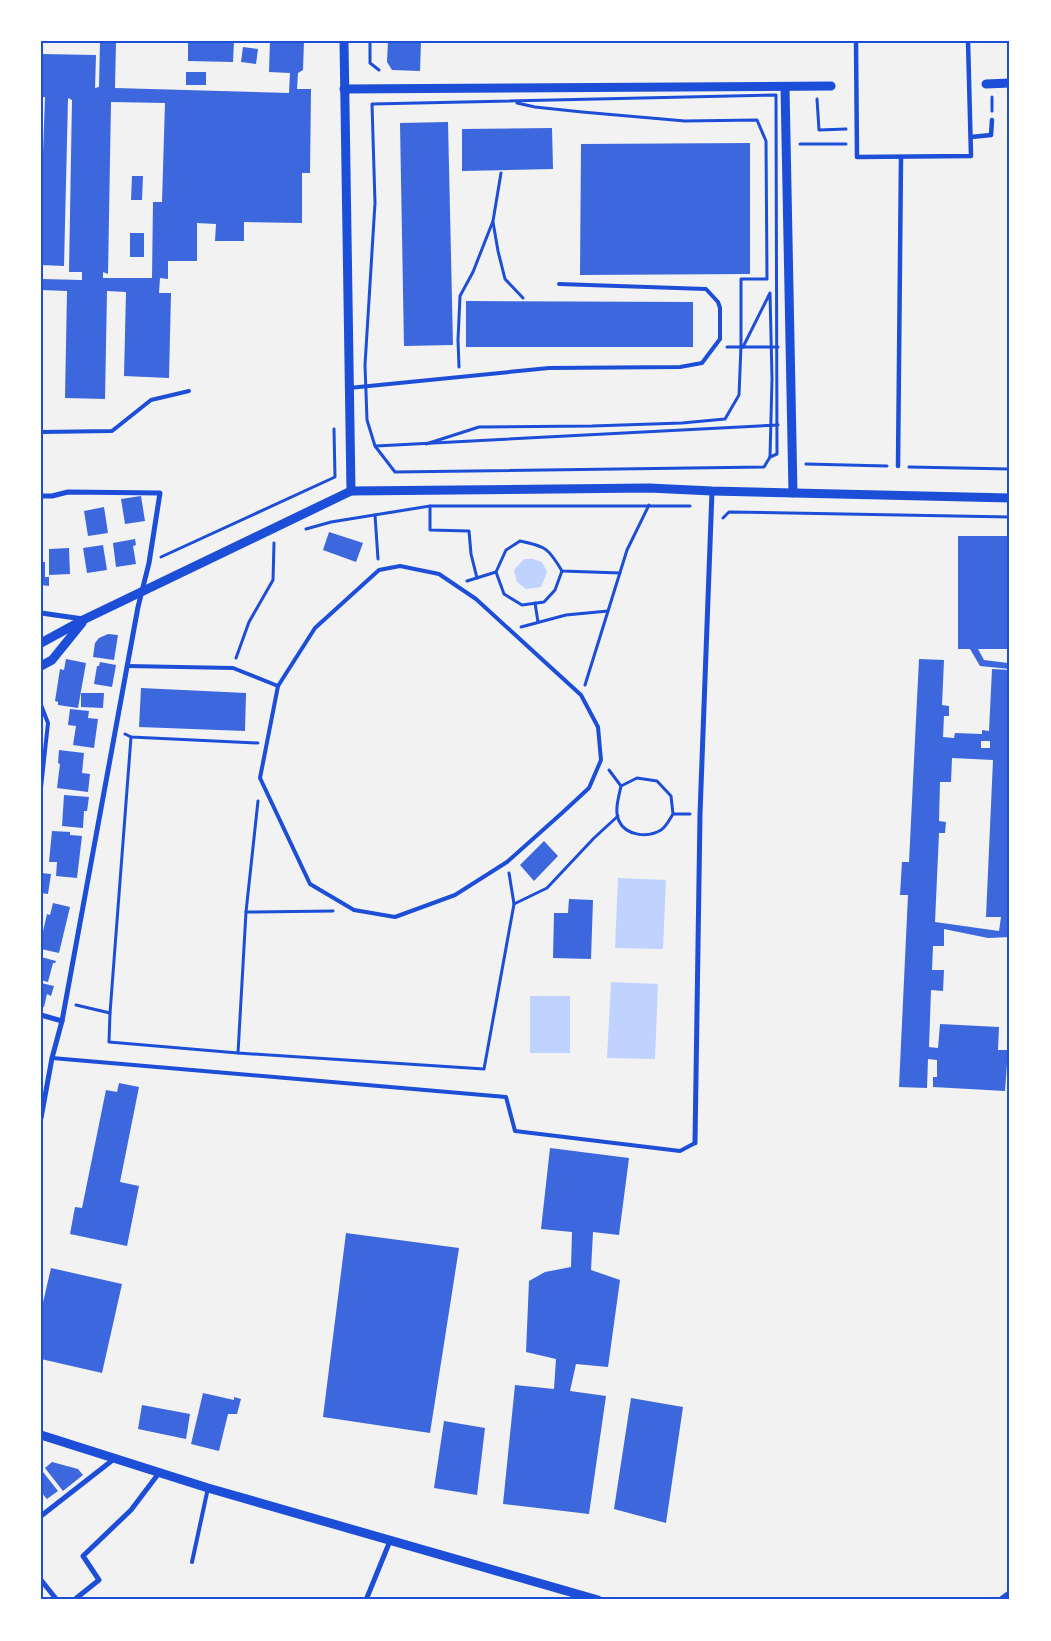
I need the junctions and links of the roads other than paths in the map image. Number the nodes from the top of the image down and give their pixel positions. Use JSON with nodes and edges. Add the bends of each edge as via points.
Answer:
{"nodes":[{"id":1,"x":344,"y":41,"type":"edge"},
{"id":2,"x":856,"y":41,"type":"edge"},
{"id":3,"x":968,"y":41,"type":"edge"},
{"id":4,"x":1010,"y":83,"type":"edge"},
{"id":5,"x":986,"y":84,"type":"dead end"},
{"id":6,"x":831,"y":86,"type":"dead end"},
{"id":7,"x":785,"y":87,"type":"junction"},
{"id":8,"x":344,"y":89,"type":"junction"},
{"id":9,"x":992,"y":120,"type":"dead end"},
{"id":10,"x":971,"y":137,"type":"junction"},
{"id":11,"x":901,"y":157,"type":"junction"},
{"id":12,"x":560,"y":284,"type":"dead end"},
{"id":13,"x":349,"y":388,"type":"junction"},
{"id":14,"x":189,"y":391,"type":"dead end"},
{"id":15,"x":41,"y":432,"type":"edge"},
{"id":16,"x":898,"y":466,"type":"road end"},
{"id":17,"x":351,"y":491,"type":"junction"},
{"id":18,"x":712,"y":491,"type":"junction"},
{"id":19,"x":793,"y":493,"type":"junction"},
{"id":20,"x":41,"y":496,"type":"edge"},
{"id":21,"x":1010,"y":498,"type":"edge"},
{"id":22,"x":141,"y":594,"type":"junction"},
{"id":23,"x":41,"y":613,"type":"edge"},
{"id":24,"x":85,"y":619,"type":"junction"},
{"id":25,"x":41,"y":643,"type":"edge"},
{"id":26,"x":41,"y":666,"type":"edge"},
{"id":27,"x":127,"y":666,"type":"junction"},
{"id":28,"x":278,"y":686,"type":"junction"},
{"id":29,"x":41,"y":705,"type":"edge"},
{"id":30,"x":41,"y":788,"type":"edge"},
{"id":31,"x":41,"y":1015,"type":"edge"},
{"id":32,"x":62,"y":1022,"type":"junction"},
{"id":33,"x":52,"y":1058,"type":"junction"},
{"id":34,"x":41,"y":1118,"type":"edge"},
{"id":35,"x":695,"y":1143,"type":"joint"},
{"id":36,"x":41,"y":1435,"type":"edge"},
{"id":37,"x":114,"y":1459,"type":"junction"},
{"id":38,"x":160,"y":1473,"type":"junction"},
{"id":39,"x":208,"y":1488,"type":"junction"},
{"id":40,"x":41,"y":1516,"type":"edge"},
{"id":41,"x":390,"y":1540,"type":"junction"},
{"id":42,"x":192,"y":1562,"type":"dead end"},
{"id":43,"x":41,"y":1580,"type":"edge"},
{"id":44,"x":1010,"y":1594,"type":"edge"},
{"id":45,"x":57,"y":1600,"type":"edge"},
{"id":46,"x":74,"y":1600,"type":"edge"},
{"id":47,"x":366,"y":1600,"type":"edge"},
{"id":48,"x":598,"y":1600,"type":"edge"},
{"id":49,"x":1003,"y":1600,"type":"edge"}],
"edges":[{"from":1,"to":8,"type":"street"},
{"from":2,"to":11,"type":"street","via":[[857,157]]},
{"from":3,"to":10,"type":"street"},
{"from":4,"to":5,"type":"street"},
{"from":6,"to":7,"type":"street"},
{"from":7,"to":8,"type":"street"},
{"from":7,"to":19,"type":"street"},
{"from":8,"to":13,"type":"street"},
{"from":9,"to":10,"type":"street","via":[[991,135]]},
{"from":10,"to":11,"type":"street","via":[[971,156]]},
{"from":11,"to":16,"type":"street"},
{"from":12,"to":13,"type":"lane","via":[[706,289],[720,308],[720,339],[702,363],[680,367],[549,368]]},
{"from":13,"to":17,"type":"street"},
{"from":14,"to":15,"type":"lane","via":[[151,400],[112,431]]},
{"from":17,"to":18,"type":"street","via":[[649,488]]},
{"from":17,"to":22,"type":"street"},
{"from":18,"to":19,"type":"street"},
{"from":18,"to":35,"type":"street","via":[[700,814]]},
{"from":19,"to":21,"type":"street"},
{"from":20,"to":22,"type":"street","via":[[68,492],[160,493]]},
{"from":22,"to":24,"type":"street"},
{"from":22,"to":27,"type":"street"},
{"from":23,"to":24,"type":"street"},
{"from":24,"to":25,"type":"street"},
{"from":24,"to":26,"type":"street","via":[[52,660]]},
{"from":27,"to":28,"type":"lane","via":[[233,668]]},
{"from":27,"to":32,"type":"street"},
{"from":28,"to":28,"type":"lane","via":[[260,778],[310,884],[354,910],[395,917],[454,895],[507,862],[562,813],[589,788],[601,760],[598,727],[581,695],[476,599],[439,574],[400,566],[379,570],[315,628]]},
{"from":29,"to":30,"type":"lane","via":[[48,723]]},
{"from":31,"to":32,"type":"street"},
{"from":32,"to":33,"type":"street"},
{"from":33,"to":34,"type":"street"},
{"from":33,"to":35,"type":"lane","via":[[506,1097],[515,1131],[680,1151]]},
{"from":36,"to":37,"type":"street"},
{"from":37,"to":38,"type":"street"},
{"from":37,"to":40,"type":"street"},
{"from":38,"to":39,"type":"street"},
{"from":38,"to":46,"type":"street","via":[[131,1510],[83,1556],[99,1580]]},
{"from":39,"to":41,"type":"street"},
{"from":39,"to":42,"type":"lane"},
{"from":41,"to":47,"type":"street"},
{"from":41,"to":48,"type":"street"},
{"from":43,"to":45,"type":"street"},
{"from":44,"to":49,"type":"street"}]}
